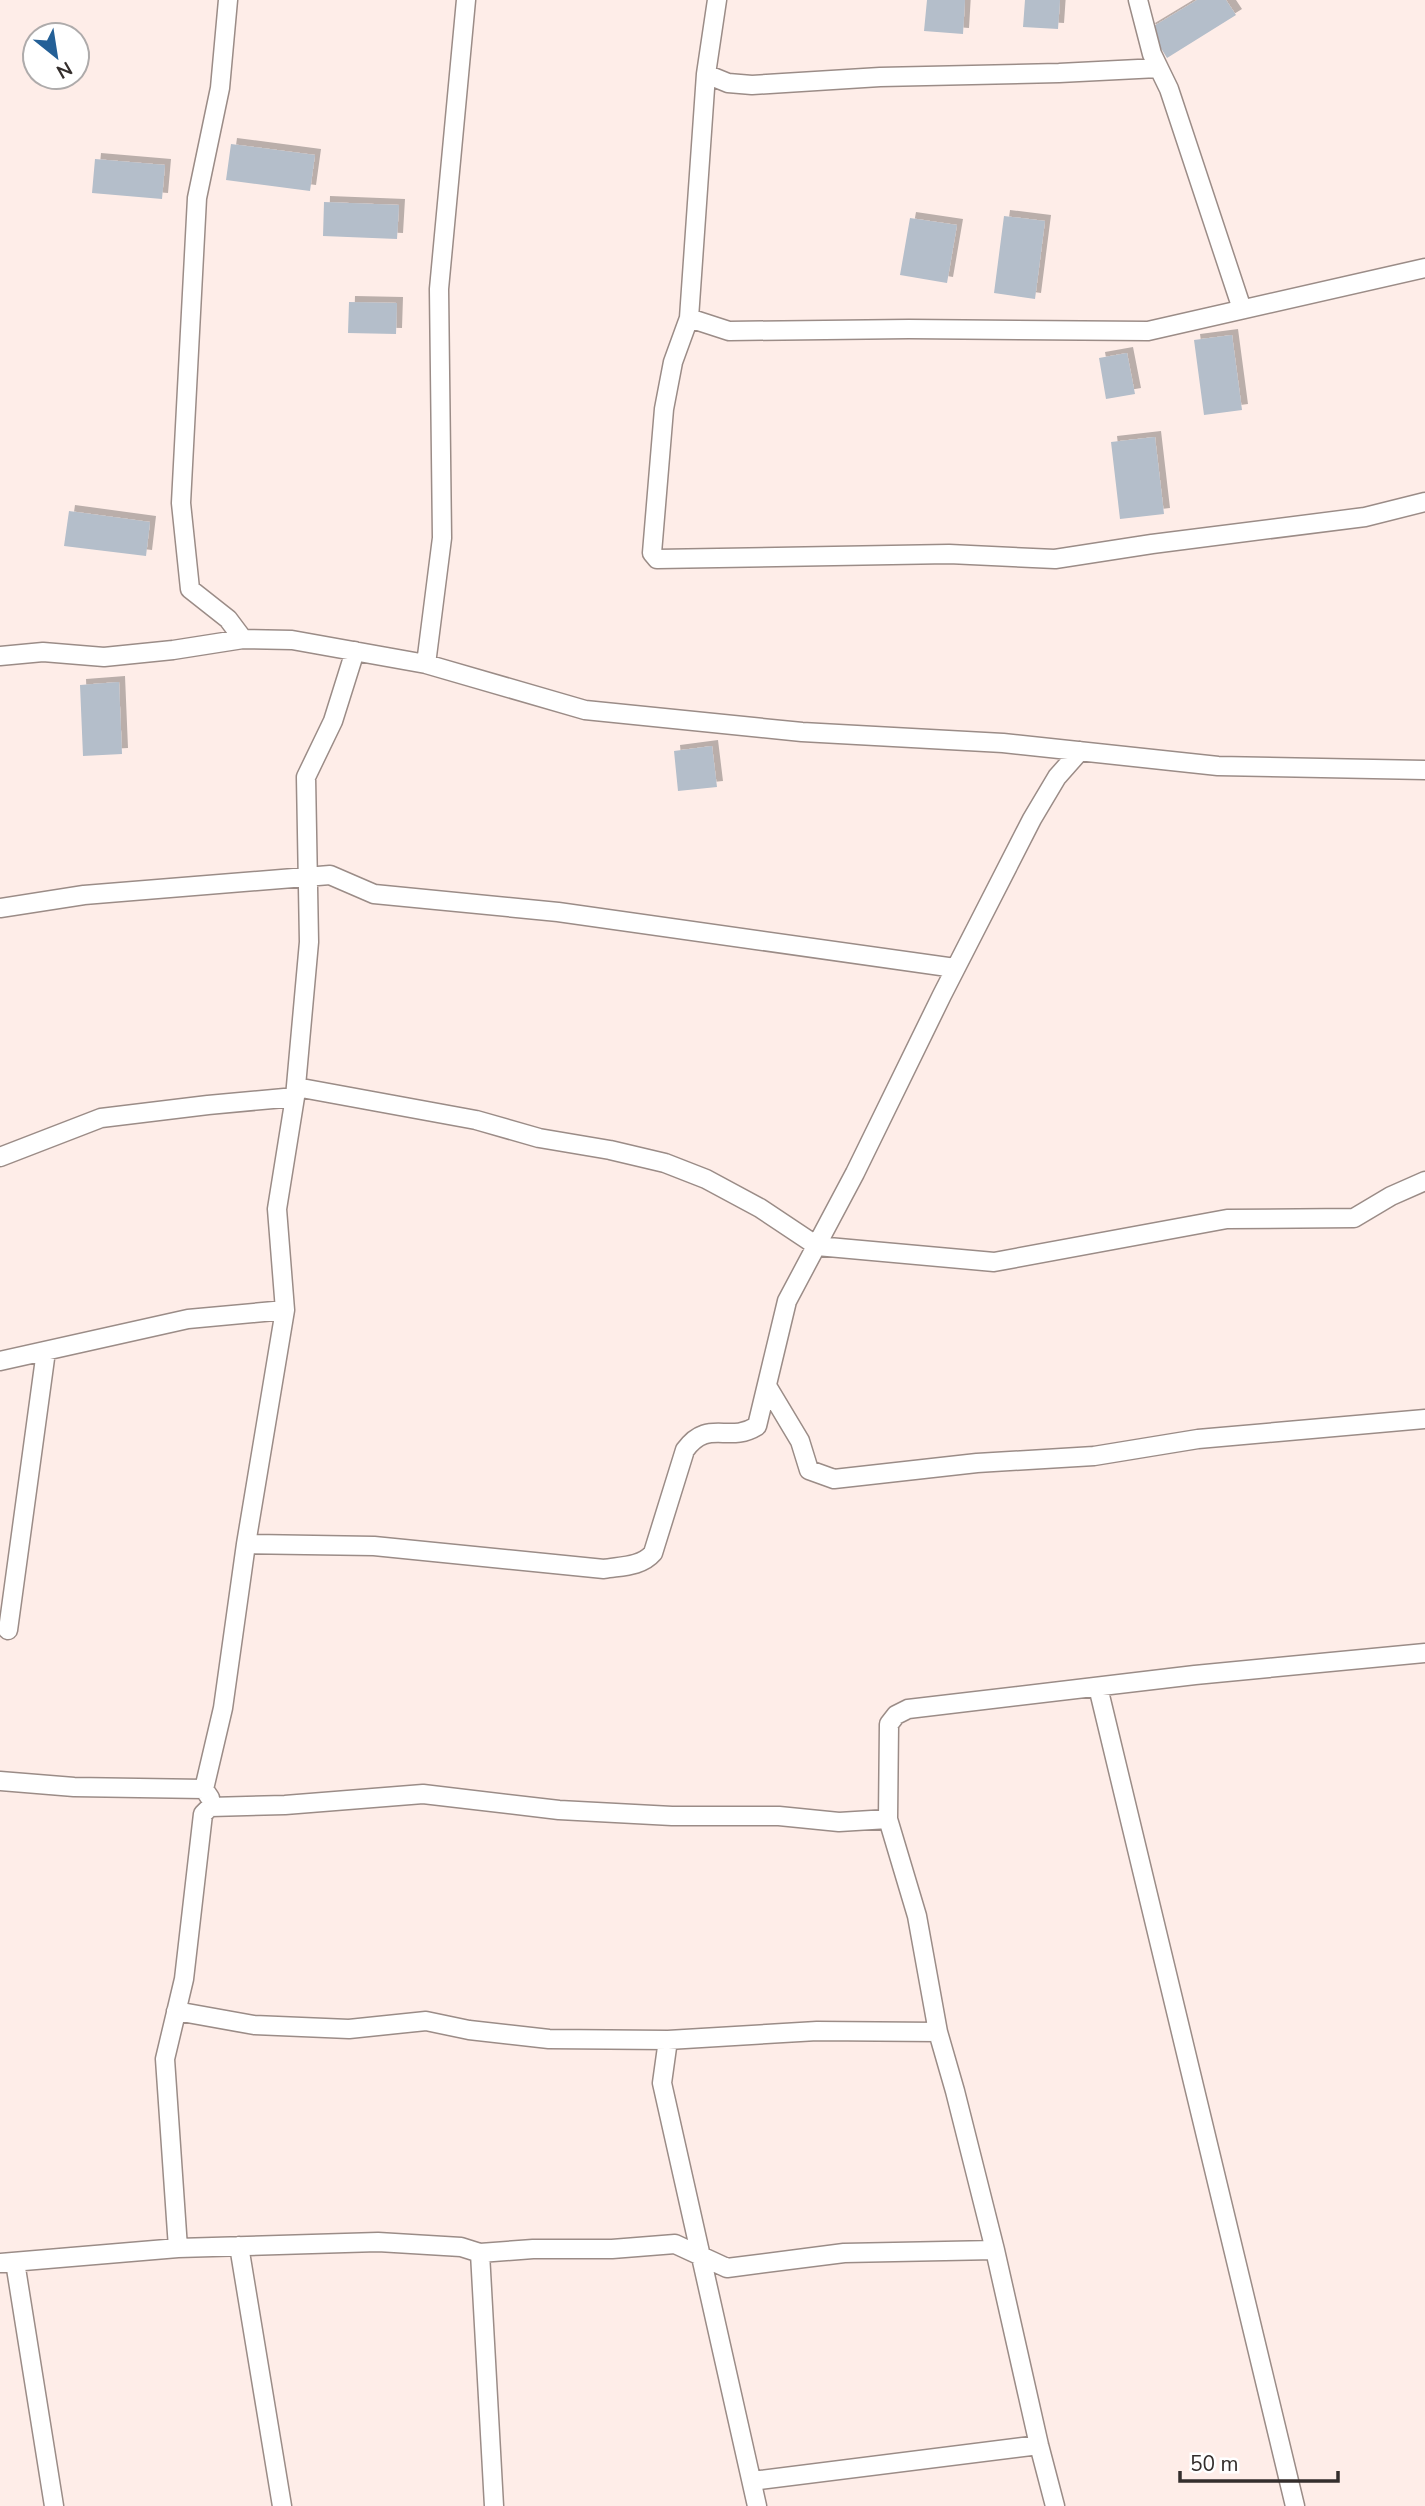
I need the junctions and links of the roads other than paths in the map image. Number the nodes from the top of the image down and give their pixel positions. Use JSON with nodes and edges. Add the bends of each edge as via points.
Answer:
{"nodes":[{"id":1,"x":228,"y":0,"type":"edge"},
{"id":2,"x":467,"y":0,"type":"edge"},
{"id":3,"x":717,"y":0,"type":"edge"},
{"id":4,"x":1139,"y":0,"type":"edge"},
{"id":5,"x":1158,"y":68,"type":"junction"},
{"id":6,"x":706,"y":74,"type":"junction"},
{"id":7,"x":1425,"y":268,"type":"edge"},
{"id":8,"x":1242,"y":309,"type":"junction"},
{"id":9,"x":689,"y":318,"type":"junction"},
{"id":10,"x":1425,"y":502,"type":"edge"},
{"id":11,"x":243,"y":639,"type":"junction"},
{"id":12,"x":355,"y":651,"type":"junction"},
{"id":13,"x":0,"y":656,"type":"edge"},
{"id":14,"x":426,"y":664,"type":"junction"},
{"id":15,"x":1080,"y":751,"type":"junction"},
{"id":16,"x":1425,"y":770,"type":"edge"},
{"id":17,"x":308,"y":875,"type":"junction"},
{"id":18,"x":0,"y":908,"type":"edge"},
{"id":19,"x":955,"y":968,"type":"junction"},
{"id":20,"x":296,"y":1092,"type":"junction"},
{"id":21,"x":0,"y":1157,"type":"edge"},
{"id":22,"x":1425,"y":1181,"type":"edge"},
{"id":23,"x":817,"y":1246,"type":"junction"},
{"id":24,"x":285,"y":1310,"type":"junction"},
{"id":25,"x":46,"y":1351,"type":"junction"},
{"id":26,"x":0,"y":1361,"type":"edge"},
{"id":27,"x":766,"y":1385,"type":"junction"},
{"id":28,"x":1425,"y":1419,"type":"edge"},
{"id":29,"x":246,"y":1544,"type":"junction"},
{"id":30,"x":8,"y":1630,"type":"dead end"},
{"id":31,"x":1425,"y":1653,"type":"edge"},
{"id":32,"x":1098,"y":1687,"type":"junction"},
{"id":33,"x":0,"y":1781,"type":"edge"},
{"id":34,"x":204,"y":1789,"type":"junction"},
{"id":35,"x":216,"y":1807,"type":"junction"},
{"id":36,"x":888,"y":1819,"type":"junction"},
{"id":37,"x":176,"y":2011,"type":"junction"},
{"id":38,"x":937,"y":2032,"type":"junction"},
{"id":39,"x":668,"y":2040,"type":"junction"},
{"id":40,"x":239,"y":2246,"type":"junction"},
{"id":41,"x":178,"y":2248,"type":"junction"},
{"id":42,"x":995,"y":2250,"type":"junction"},
{"id":43,"x":480,"y":2253,"type":"junction"},
{"id":44,"x":702,"y":2258,"type":"junction"},
{"id":45,"x":8,"y":2262,"type":"edge"},
{"id":46,"x":1039,"y":2445,"type":"junction"},
{"id":47,"x":752,"y":2481,"type":"junction"},
{"id":48,"x":54,"y":2506,"type":"edge"},
{"id":49,"x":282,"y":2506,"type":"edge"},
{"id":50,"x":494,"y":2506,"type":"edge"},
{"id":51,"x":757,"y":2506,"type":"edge"},
{"id":52,"x":1055,"y":2506,"type":"edge"},
{"id":53,"x":1295,"y":2506,"type":"edge"}],
"edges":[{"from":1,"to":11,"type":"street","via":[[220,88],[197,198],[181,503],[190,589],[228,619]]},
{"from":2,"to":14,"type":"street","via":[[439,289],[442,538]]},
{"from":3,"to":6,"type":"street"},
{"from":4,"to":5,"type":"street"},
{"from":5,"to":6,"type":"street","via":[[880,76],[752,85]]},
{"from":5,"to":8,"type":"street"},
{"from":6,"to":9,"type":"street"},
{"from":7,"to":8,"type":"street"},
{"from":8,"to":9,"type":"street","via":[[1148,331],[729,331]]},
{"from":9,"to":10,"type":"street","via":[[673,362],[664,410],[652,553],[657,559],[949,554],[1055,559],[1365,517]]},
{"from":11,"to":12,"type":"street","via":[[292,640]]},
{"from":11,"to":13,"type":"street","via":[[104,657],[43,652]]},
{"from":12,"to":14,"type":"street"},
{"from":12,"to":17,"type":"street","via":[[333,722],[306,776]]},
{"from":14,"to":15,"type":"street","via":[[585,710],[802,732]]},
{"from":15,"to":16,"type":"street","via":[[1218,766]]},
{"from":15,"to":19,"type":"street","via":[[1057,777],[1032,819]]},
{"from":17,"to":18,"type":"street","via":[[84,895]]},
{"from":17,"to":19,"type":"street","via":[[330,875],[374,894],[558,912]]},
{"from":17,"to":20,"type":"street","via":[[309,942]]},
{"from":19,"to":23,"type":"street"},
{"from":20,"to":21,"type":"street","via":[[101,1118]]},
{"from":20,"to":23,"type":"street","via":[[476,1120],[539,1138],[665,1163],[749,1202]]},
{"from":20,"to":24,"type":"street","via":[[277,1209]]},
{"from":22,"to":23,"type":"street","via":[[1354,1218],[1227,1219],[994,1262]]},
{"from":23,"to":27,"type":"street","via":[[787,1301]]},
{"from":24,"to":25,"type":"street","via":[[188,1319]]},
{"from":24,"to":29,"type":"street"},
{"from":25,"to":26,"type":"street"},
{"from":25,"to":30,"type":"street"},
{"from":27,"to":28,"type":"street","via":[[800,1441],[809,1470],[834,1479]]},
{"from":27,"to":29,"type":"street","via":[[757,1426],[735,1433],[703,1433],[685,1450],[653,1553],[640,1563],[604,1569],[374,1546]]},
{"from":29,"to":34,"type":"street","via":[[223,1708]]},
{"from":31,"to":32,"type":"street"},
{"from":32,"to":36,"type":"street","via":[[908,1709],[896,1715],[888,1724]]},
{"from":32,"to":53,"type":"street"},
{"from":33,"to":34,"type":"street"},
{"from":34,"to":35,"type":"street"},
{"from":35,"to":36,"type":"street","via":[[423,1794],[559,1810],[839,1822]]},
{"from":35,"to":37,"type":"street","via":[[203,1814],[184,1979]]},
{"from":36,"to":38,"type":"street","via":[[916,1916]]},
{"from":37,"to":39,"type":"street","via":[[254,2025],[349,2029],[426,2021],[549,2039]]},
{"from":37,"to":41,"type":"street","via":[[165,2059]]},
{"from":38,"to":39,"type":"street","via":[[817,2031]]},
{"from":38,"to":42,"type":"street"},
{"from":39,"to":44,"type":"street","via":[[662,2082]]},
{"from":40,"to":41,"type":"street"},
{"from":40,"to":43,"type":"street","via":[[378,2242],[461,2247]]},
{"from":40,"to":49,"type":"street"},
{"from":41,"to":45,"type":"street"},
{"from":42,"to":44,"type":"street","via":[[844,2253],[727,2268]]},
{"from":42,"to":46,"type":"street"},
{"from":43,"to":44,"type":"street","via":[[676,2244]]},
{"from":43,"to":50,"type":"street"},
{"from":44,"to":47,"type":"street"},
{"from":45,"to":48,"type":"street"},
{"from":46,"to":47,"type":"street"},
{"from":46,"to":52,"type":"street"},
{"from":47,"to":51,"type":"street"}]}
